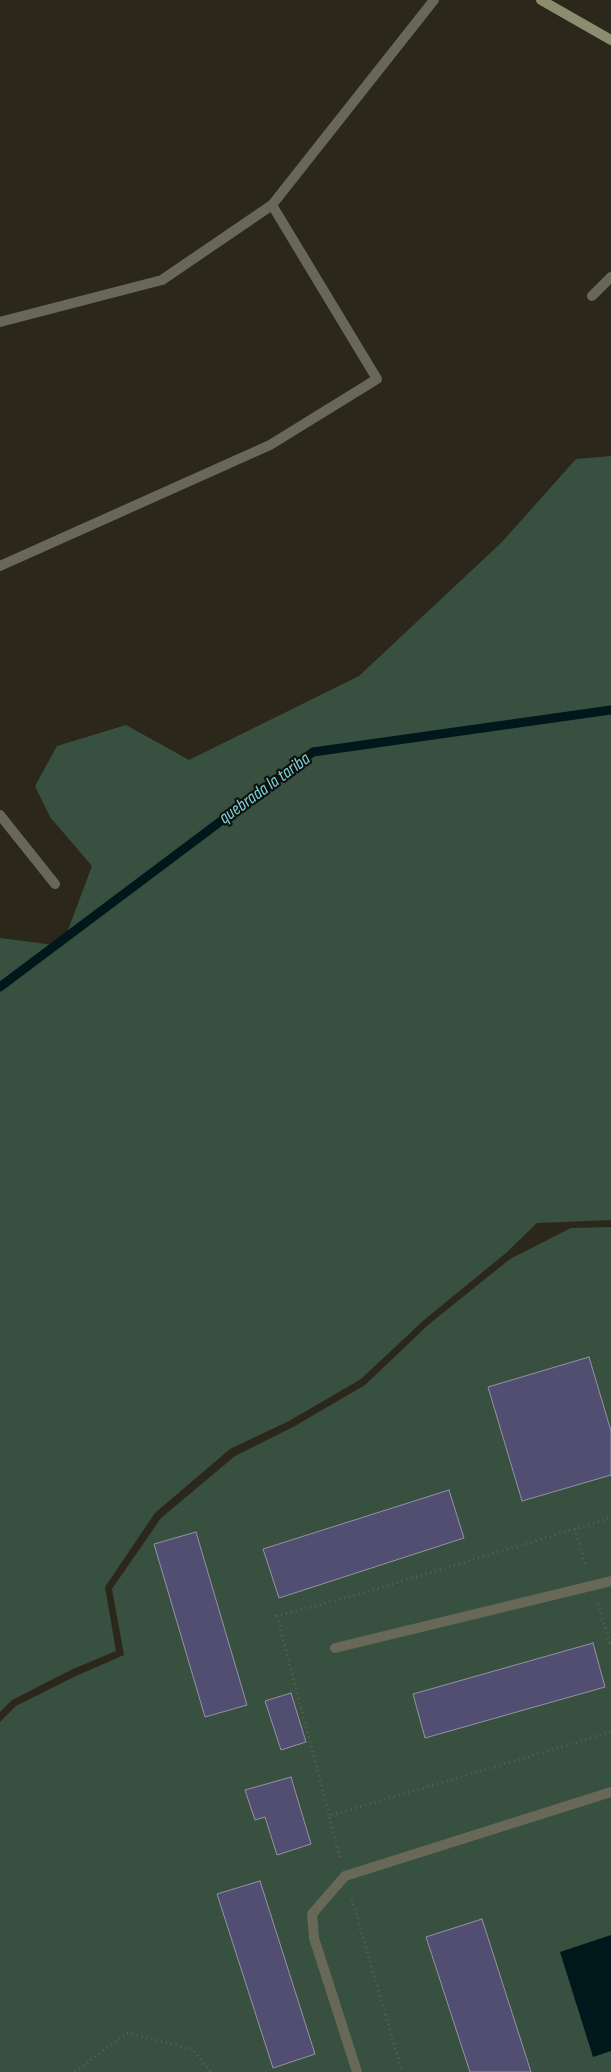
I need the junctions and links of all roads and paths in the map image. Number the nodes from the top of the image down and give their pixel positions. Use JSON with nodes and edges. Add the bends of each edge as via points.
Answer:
{"nodes":[{"id":1,"x":434,"y":0,"type":"edge"},
{"id":2,"x":541,"y":0,"type":"edge"},
{"id":3,"x":611,"y":40,"type":"edge"},
{"id":4,"x":272,"y":205,"type":"junction"},
{"id":5,"x":611,"y":277,"type":"edge"},
{"id":6,"x":592,"y":296,"type":"dead end"},
{"id":7,"x":0,"y":322,"type":"edge"},
{"id":8,"x":0,"y":566,"type":"edge"},
{"id":9,"x":0,"y":815,"type":"edge"},
{"id":10,"x":55,"y":884,"type":"dead end"},
{"id":11,"x":611,"y":1581,"type":"edge"},
{"id":12,"x":335,"y":1648,"type":"dead end"},
{"id":13,"x":611,"y":1792,"type":"edge"},
{"id":14,"x":75,"y":2072,"type":"edge"},
{"id":15,"x":211,"y":2072,"type":"edge"},
{"id":16,"x":357,"y":2072,"type":"edge"}],
"edges":[{"from":1,"to":4,"type":"street"},
{"from":2,"to":3,"type":"street"},
{"from":4,"to":7,"type":"street","via":[[162,280]]},
{"from":4,"to":8,"type":"street","via":[[377,380],[270,445]]},
{"from":5,"to":6,"type":"street"},
{"from":9,"to":10,"type":"street"},
{"from":11,"to":12,"type":"street"},
{"from":13,"to":16,"type":"street","via":[[345,1876],[312,1914],[314,1938]]},
{"from":14,"to":15,"type":"path","via":[[127,2033],[192,2049]]}]}
